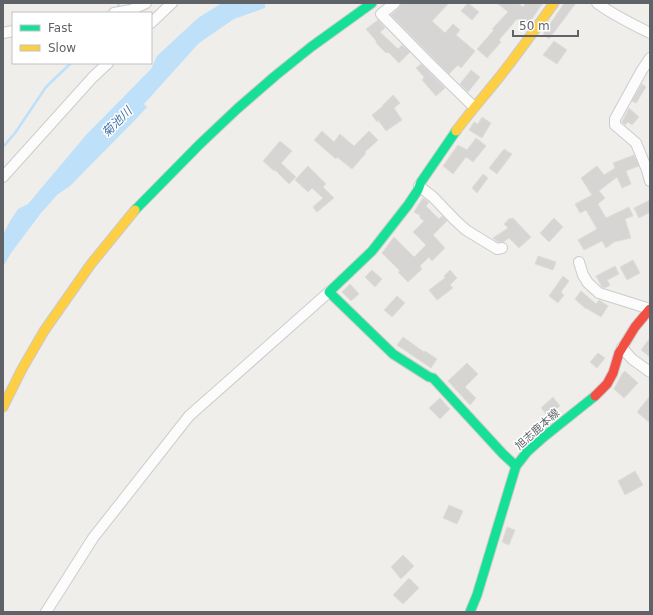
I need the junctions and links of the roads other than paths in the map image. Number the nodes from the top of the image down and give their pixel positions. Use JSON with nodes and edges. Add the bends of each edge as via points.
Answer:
{"nodes":[{"id":1,"x":146,"y":3,"type":"edge"},
{"id":2,"x":172,"y":3,"type":"edge"},
{"id":3,"x":372,"y":3,"type":"edge"},
{"id":4,"x":395,"y":3,"type":"edge"},
{"id":5,"x":554,"y":3,"type":"edge"},
{"id":6,"x":597,"y":3,"type":"edge"},
{"id":7,"x":120,"y":12,"type":"edge"},
{"id":8,"x":152,"y":21,"type":"edge"},
{"id":9,"x":650,"y":33,"type":"edge"},
{"id":10,"x":650,"y":58,"type":"edge"},
{"id":11,"x":107,"y":64,"type":"edge"},
{"id":12,"x":474,"y":107,"type":"junction"},
{"id":13,"x":3,"y":177,"type":"edge"},
{"id":14,"x":650,"y":181,"type":"edge"},
{"id":15,"x":419,"y":186,"type":"junction"},
{"id":16,"x":502,"y":248,"type":"dead end"},
{"id":17,"x":578,"y":262,"type":"dead end"},
{"id":18,"x":330,"y":292,"type":"junction"},
{"id":19,"x":650,"y":309,"type":"edge"},
{"id":20,"x":622,"y":348,"type":"junction"},
{"id":21,"x":650,"y":372,"type":"edge"},
{"id":22,"x":3,"y":407,"type":"edge"},
{"id":23,"x":516,"y":466,"type":"junction"},
{"id":24,"x":471,"y":611,"type":"edge"},
{"id":25,"x":46,"y":612,"type":"edge"}],
"edges":[{"from":1,"to":7,"type":"street"},
{"from":2,"to":8,"type":"street"},
{"from":3,"to":22,"type":"street","via":[[275,76],[200,144],[133,212],[91,264],[44,331]]},
{"from":4,"to":12,"type":"street","via":[[381,14]]},
{"from":5,"to":12,"type":"street","via":[[506,69]]},
{"from":6,"to":9,"type":"street"},
{"from":10,"to":14,"type":"street","via":[[615,119],[615,125],[636,143]]},
{"from":11,"to":13,"type":"street"},
{"from":12,"to":15,"type":"street"},
{"from":15,"to":16,"type":"street","via":[[466,230],[497,249]]},
{"from":15,"to":18,"type":"street","via":[[408,206],[372,251]]},
{"from":17,"to":19,"type":"street","via":[[588,283],[599,293]]},
{"from":18,"to":23,"type":"street","via":[[393,354],[433,378]]},
{"from":18,"to":25,"type":"street","via":[[189,416],[93,538]]},
{"from":19,"to":20,"type":"street","name":"旭志鹿本線"},
{"from":20,"to":21,"type":"street"},
{"from":20,"to":23,"type":"street","name":"旭志鹿本線","via":[[607,384],[592,399],[544,436]]},
{"from":23,"to":24,"type":"street","name":"旭志鹿本線"}]}
